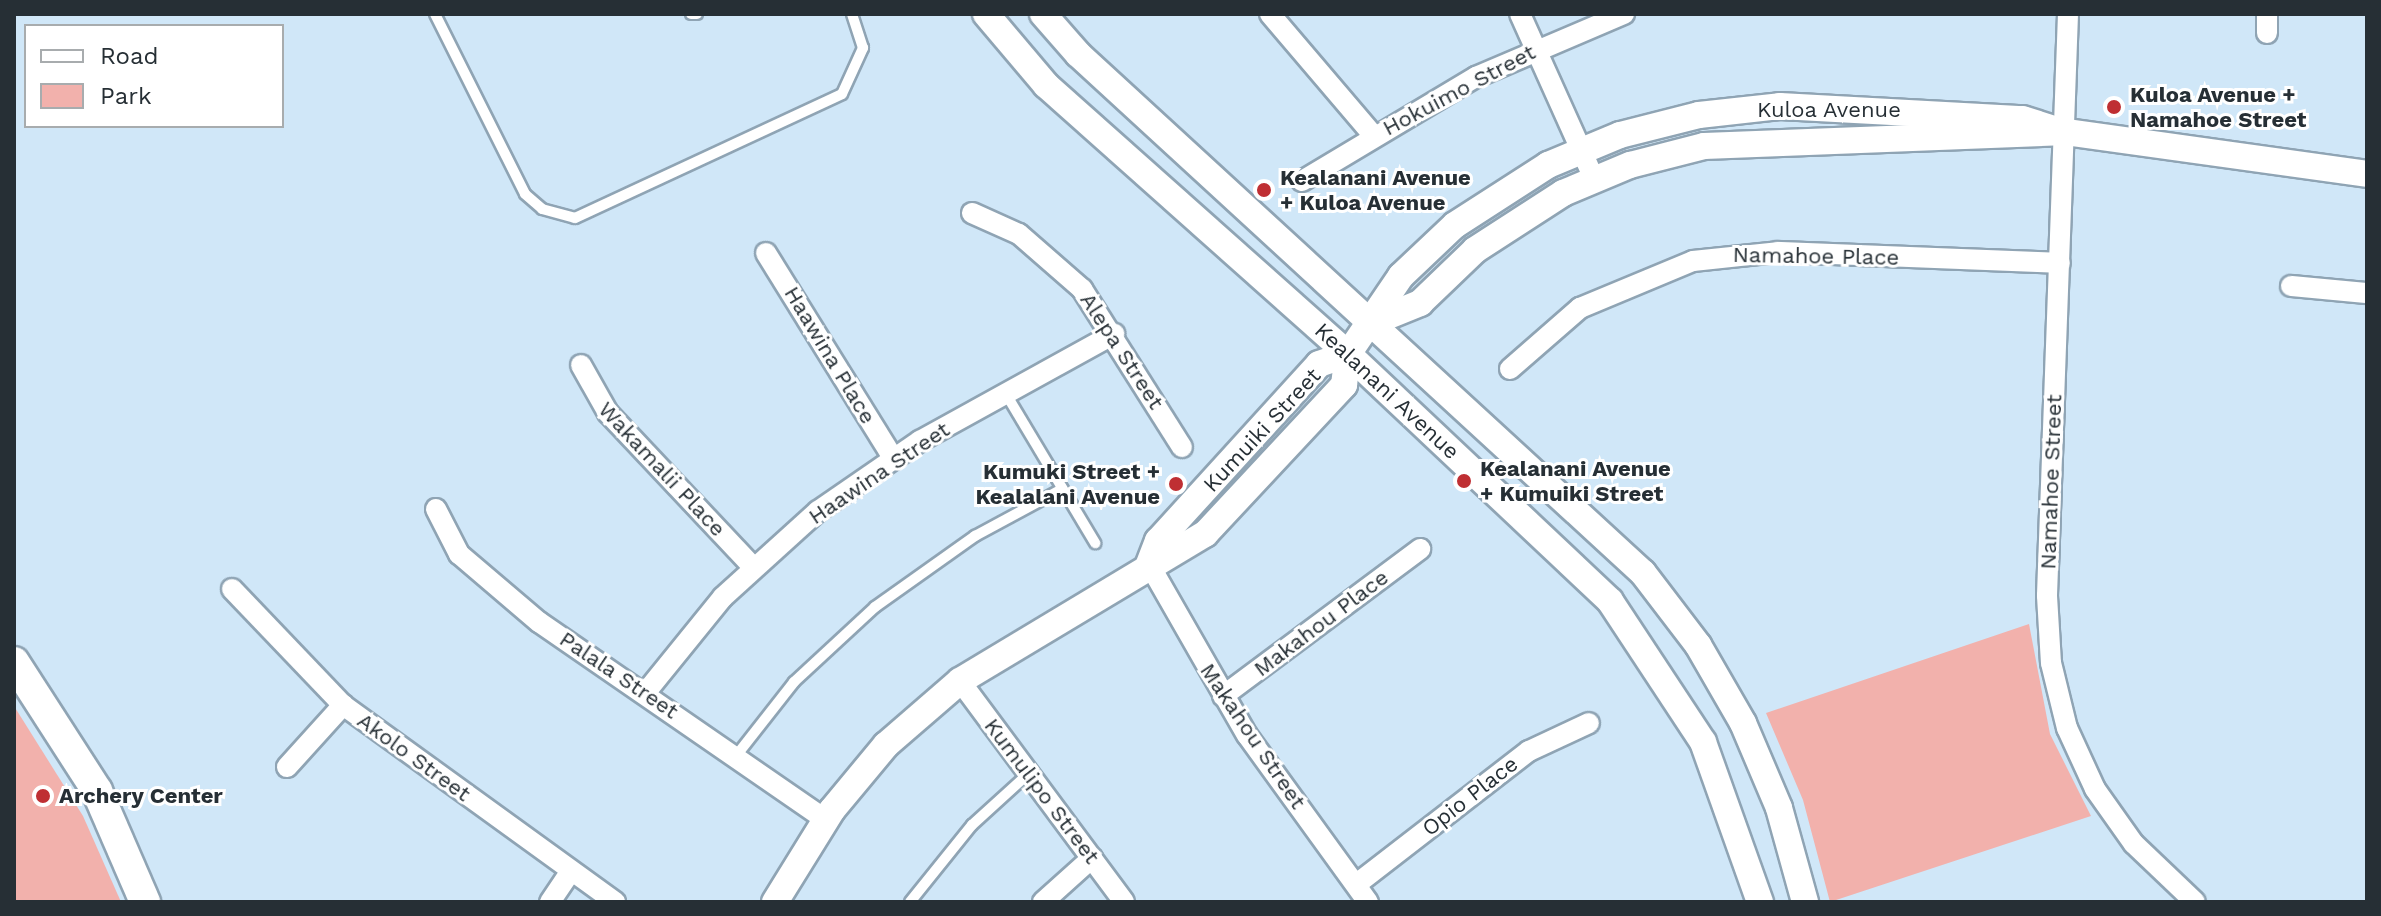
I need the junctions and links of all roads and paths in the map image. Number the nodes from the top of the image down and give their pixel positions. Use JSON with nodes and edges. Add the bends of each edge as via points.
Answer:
{"nodes":[{"id":1,"x":435,"y":14,"type":"edge"},
{"id":2,"x":691,"y":14,"type":"edge"},
{"id":3,"x":697,"y":14,"type":"edge"},
{"id":4,"x":852,"y":14,"type":"edge"},
{"id":5,"x":986,"y":14,"type":"edge"},
{"id":6,"x":1043,"y":14,"type":"edge"},
{"id":7,"x":1270,"y":14,"type":"edge"},
{"id":8,"x":1520,"y":14,"type":"edge"},
{"id":9,"x":1624,"y":14,"type":"edge"},
{"id":10,"x":2068,"y":14,"type":"edge"},
{"id":11,"x":1536,"y":47,"type":"junction"},
{"id":12,"x":2066,"y":132,"type":"junction"},
{"id":13,"x":1374,"y":136,"type":"junction"},
{"id":14,"x":1581,"y":149,"type":"junction"},
{"id":15,"x":2367,"y":174,"type":"edge"},
{"id":16,"x":1594,"y":179,"type":"junction"},
{"id":17,"x":1302,"y":181,"type":"dead end"},
{"id":18,"x":972,"y":213,"type":"dead end"},
{"id":19,"x":766,"y":253,"type":"dead end"},
{"id":20,"x":2060,"y":263,"type":"junction"},
{"id":21,"x":2291,"y":286,"type":"dead end"},
{"id":22,"x":2367,"y":293,"type":"edge"},
{"id":23,"x":1376,"y":321,"type":"junction"},
{"id":24,"x":1114,"y":334,"type":"junction"},
{"id":25,"x":1348,"y":354,"type":"junction"},
{"id":26,"x":581,"y":365,"type":"dead end"},
{"id":27,"x":1510,"y":369,"type":"dead end"},
{"id":28,"x":1006,"y":394,"type":"junction"},
{"id":29,"x":1182,"y":447,"type":"dead end"},
{"id":30,"x":893,"y":458,"type":"junction"},
{"id":31,"x":1062,"y":489,"type":"junction"},
{"id":32,"x":436,"y":509,"type":"dead end"},
{"id":33,"x":1095,"y":543,"type":"dead end"},
{"id":34,"x":1420,"y":549,"type":"dead end"},
{"id":35,"x":1149,"y":564,"type":"junction"},
{"id":36,"x":753,"y":567,"type":"junction"},
{"id":37,"x":232,"y":589,"type":"dead end"},
{"id":38,"x":14,"y":662,"type":"edge"},
{"id":39,"x":960,"y":681,"type":"junction"},
{"id":40,"x":646,"y":692,"type":"junction"},
{"id":41,"x":1223,"y":696,"type":"junction"},
{"id":42,"x":343,"y":705,"type":"junction"},
{"id":43,"x":1589,"y":723,"type":"dead end"},
{"id":44,"x":736,"y":756,"type":"junction"},
{"id":45,"x":287,"y":767,"type":"dead end"},
{"id":46,"x":1028,"y":774,"type":"junction"},
{"id":47,"x":825,"y":819,"type":"junction"},
{"id":48,"x":1092,"y":858,"type":"junction"},
{"id":49,"x":571,"y":871,"type":"junction"},
{"id":50,"x":1358,"y":883,"type":"junction"},
{"id":51,"x":145,"y":902,"type":"edge"},
{"id":52,"x":550,"y":902,"type":"edge"},
{"id":53,"x":615,"y":902,"type":"edge"},
{"id":54,"x":775,"y":902,"type":"edge"},
{"id":55,"x":910,"y":902,"type":"edge"},
{"id":56,"x":1043,"y":902,"type":"edge"},
{"id":57,"x":1124,"y":902,"type":"edge"},
{"id":58,"x":1368,"y":902,"type":"edge"},
{"id":59,"x":1760,"y":902,"type":"edge"},
{"id":60,"x":1805,"y":902,"type":"edge"},
{"id":61,"x":2195,"y":902,"type":"edge"}],
"edges":[{"from":1,"to":4,"type":"lane","via":[[525,194],[542,209],[575,218],[842,94],[863,48]]},
{"from":2,"to":3,"type":"lane"},
{"from":5,"to":25,"type":"street","name":"Kealanani Avenue","via":[[1046,85]]},
{"from":6,"to":23,"type":"street","name":"Kealanani Avenue","via":[[1078,54]]},
{"from":7,"to":13,"type":"street"},
{"from":8,"to":11,"type":"street"},
{"from":9,"to":11,"type":"street","name":"Hokuimo Street"},
{"from":10,"to":12,"type":"street","name":"Namahoe Street"},
{"from":11,"to":13,"type":"street","name":"Hokuimo Street"},
{"from":11,"to":14,"type":"street"},
{"from":12,"to":14,"type":"street","name":"Kuloa Avenue","via":[[2023,119],[1780,106],[1659,123]]},
{"from":12,"to":15,"type":"street","name":"Kuloa Avenue"},
{"from":12,"to":16,"type":"street","name":"Kuloa Avenue","via":[[1742,141],[1667,154]]},
{"from":12,"to":20,"type":"street","name":"Namahoe Street"},
{"from":13,"to":17,"type":"street","name":"Hokuimo Street"},
{"from":14,"to":16,"type":"street"},
{"from":14,"to":23,"type":"street","name":"Kuloa Avenue","via":[[1455,225],[1401,276]]},
{"from":16,"to":23,"type":"street","name":"Kuloa Avenue","via":[[1503,229],[1420,303]]},
{"from":18,"to":24,"type":"street","name":"Alepa Street","via":[[1019,234],[1069,276]]},
{"from":19,"to":30,"type":"street","name":"Haawina Place"},
{"from":20,"to":27,"type":"street","name":"Namahoe Place","via":[[1778,252],[1693,261],[1580,308]]},
{"from":20,"to":61,"type":"street","name":"Namahoe Street","via":[[2047,596],[2057,696],[2079,759],[2113,818]]},
{"from":21,"to":22,"type":"street"},
{"from":23,"to":25,"type":"street","name":"Kuloa Avenue"},
{"from":23,"to":60,"type":"street","name":"Kealanani Avenue","via":[[1613,539],[1672,608],[1722,683],[1762,764]]},
{"from":24,"to":28,"type":"street","name":"Haawina Street"},
{"from":24,"to":29,"type":"street","name":"Alepa Street"},
{"from":25,"to":35,"type":"street","name":"Kumuiki Street","via":[[1344,385],[1205,534]]},
{"from":25,"to":59,"type":"street","name":"Kealanani Avenue","via":[[1581,570],[1636,634],[1721,781]]},
{"from":26,"to":36,"type":"street","name":"Wakamalii Place","via":[[608,413]]},
{"from":28,"to":30,"type":"street","name":"Haawina Street"},
{"from":28,"to":31,"type":"lane"},
{"from":30,"to":36,"type":"street","name":"Haawina Street"},
{"from":31,"to":33,"type":"lane"},
{"from":31,"to":44,"type":"lane","via":[[975,536],[875,607],[794,682]]},
{"from":32,"to":40,"type":"street","name":"Palala Street","via":[[468,563],[539,622]]},
{"from":34,"to":41,"type":"street","name":"Makahou Place"},
{"from":35,"to":39,"type":"street","name":"Kumuiki Street"},
{"from":35,"to":41,"type":"street","name":"Makahou Street"},
{"from":36,"to":40,"type":"street","name":"Haawina Street"},
{"from":37,"to":42,"type":"street","name":"Akolo Street"},
{"from":38,"to":51,"type":"main road","via":[[97,791]]},
{"from":39,"to":46,"type":"street","name":"Kumulipo Street"},
{"from":39,"to":47,"type":"street","name":"Kumuiki Street","via":[[886,745]]},
{"from":40,"to":44,"type":"street","name":"Palala Street"},
{"from":41,"to":50,"type":"street","name":"Makahou Street"},
{"from":42,"to":45,"type":"street"},
{"from":42,"to":49,"type":"street","name":"Akolo Street"},
{"from":43,"to":50,"type":"street","name":"Opio Place","via":[[1529,751]]},
{"from":44,"to":47,"type":"street","name":"Palala Street"},
{"from":46,"to":48,"type":"street","name":"Kumulipo Street"},
{"from":46,"to":55,"type":"lane","via":[[972,825]]},
{"from":47,"to":54,"type":"street","name":"Kumuiki Street"},
{"from":48,"to":56,"type":"street"},
{"from":48,"to":57,"type":"street","name":"Kumulipo Street"},
{"from":49,"to":52,"type":"street"},
{"from":49,"to":53,"type":"street","name":"Akolo Street"},
{"from":50,"to":58,"type":"street","name":"Makahou Street"}]}
